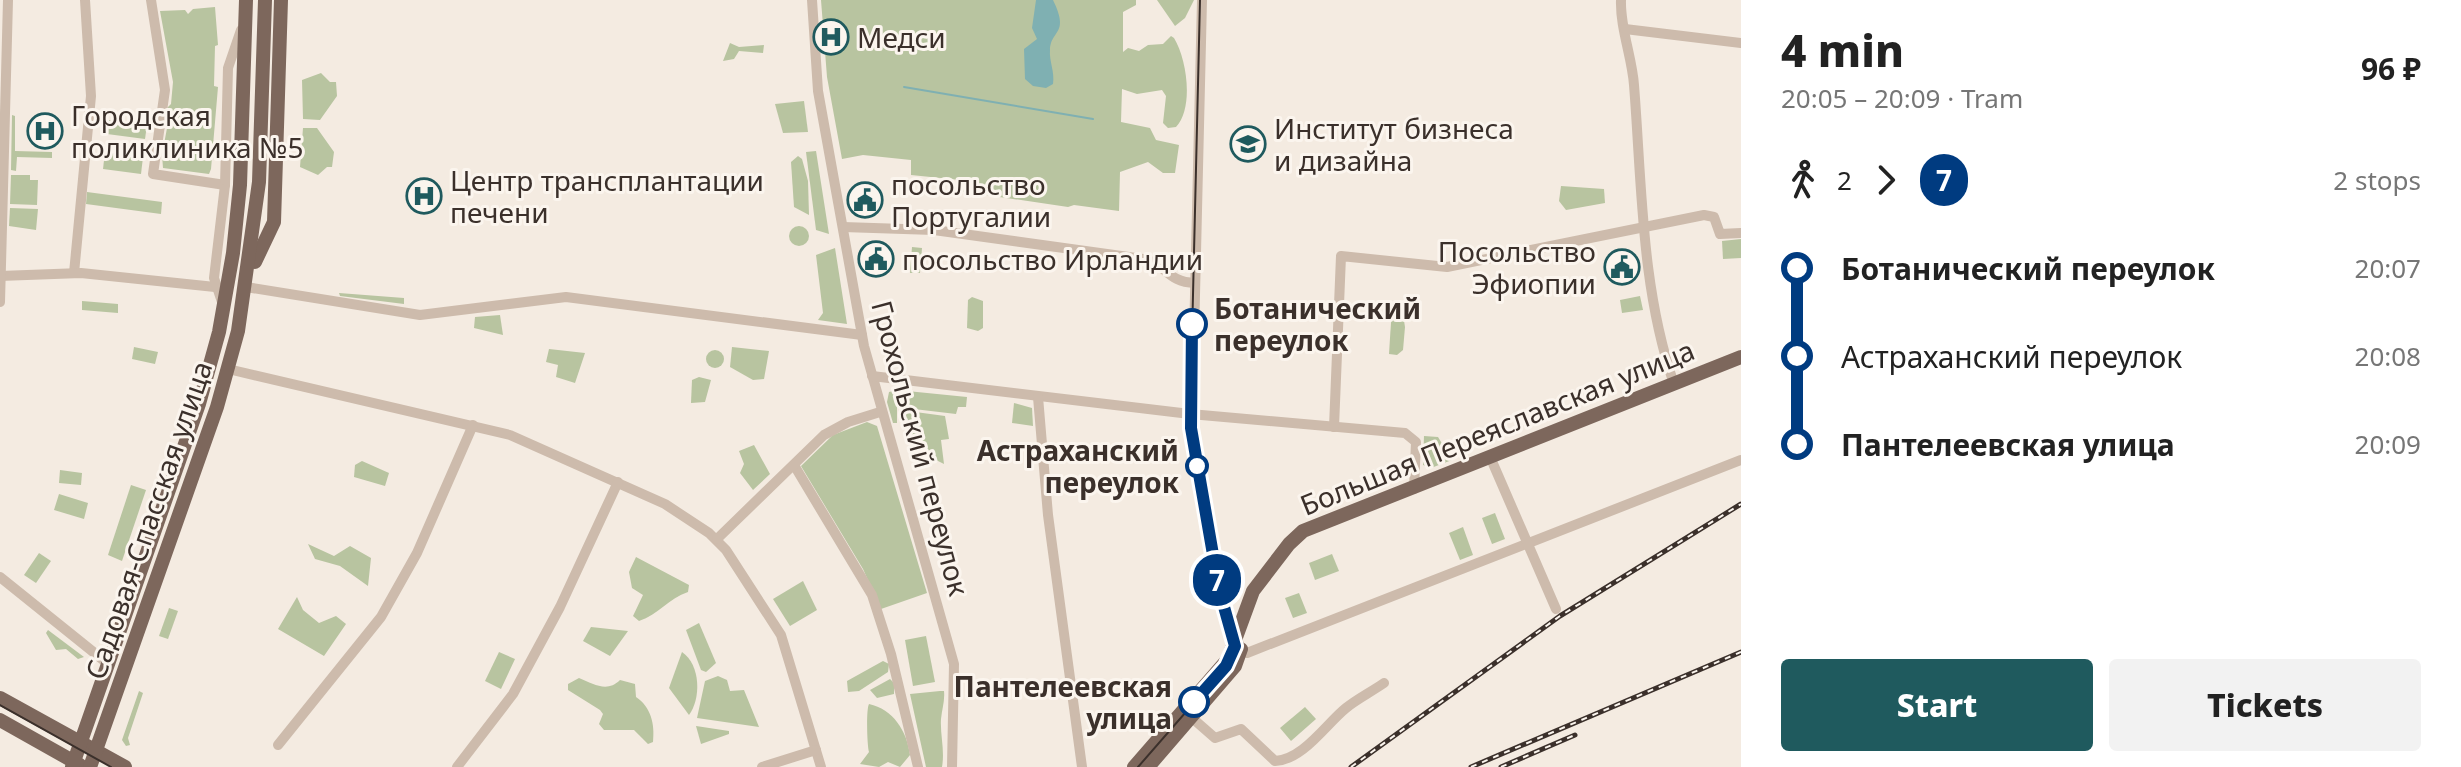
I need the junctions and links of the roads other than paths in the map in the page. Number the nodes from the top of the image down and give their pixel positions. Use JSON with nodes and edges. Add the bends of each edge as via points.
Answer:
{"nodes":[{"id":1,"x":8,"y":0,"type":"edge"},
{"id":2,"x":85,"y":0,"type":"edge"},
{"id":3,"x":151,"y":0,"type":"edge"},
{"id":4,"x":265,"y":0,"type":"edge"},
{"id":5,"x":281,"y":0,"type":"edge"},
{"id":6,"x":812,"y":0,"type":"edge"},
{"id":7,"x":1202,"y":0,"type":"edge"},
{"id":8,"x":1621,"y":0,"type":"edge"},
{"id":9,"x":246,"y":6,"type":"edge"},
{"id":10,"x":1625,"y":29,"type":"junction"},
{"id":11,"x":1741,"y":43,"type":"edge"},
{"id":12,"x":225,"y":185,"type":"junction"},
{"id":13,"x":1644,"y":225,"type":"junction"},
{"id":14,"x":843,"y":227,"type":"junction"},
{"id":15,"x":1741,"y":233,"type":"edge"},
{"id":16,"x":74,"y":273,"type":"junction"},
{"id":17,"x":1,"y":276,"type":"edge"},
{"id":18,"x":248,"y":280,"type":"junction"},
{"id":19,"x":1195,"y":283,"type":"junction"},
{"id":20,"x":222,"y":287,"type":"junction"},
{"id":21,"x":0,"y":302,"type":"edge"},
{"id":22,"x":862,"y":335,"type":"junction"},
{"id":23,"x":1741,"y":357,"type":"edge"},
{"id":24,"x":228,"y":369,"type":"junction"},
{"id":25,"x":872,"y":376,"type":"junction"},
{"id":26,"x":1674,"y":384,"type":"junction"},
{"id":27,"x":1038,"y":397,"type":"junction"},
{"id":28,"x":880,"y":412,"type":"junction"},
{"id":29,"x":1192,"y":415,"type":"junction"},
{"id":30,"x":473,"y":425,"type":"junction"},
{"id":31,"x":1334,"y":427,"type":"junction"},
{"id":32,"x":1491,"y":459,"type":"junction"},
{"id":33,"x":1741,"y":460,"type":"edge"},
{"id":34,"x":794,"y":465,"type":"junction"},
{"id":35,"x":618,"y":482,"type":"junction"},
{"id":36,"x":1414,"y":489,"type":"junction"},
{"id":37,"x":717,"y":539,"type":"junction"},
{"id":38,"x":1526,"y":544,"type":"junction"},
{"id":39,"x":0,"y":577,"type":"edge"},
{"id":40,"x":1556,"y":609,"type":"dead end"},
{"id":41,"x":1238,"y":645,"type":"junction"},
{"id":42,"x":107,"y":663,"type":"junction"},
{"id":43,"x":1384,"y":683,"type":"dead end"},
{"id":44,"x":0,"y":698,"type":"edge"},
{"id":45,"x":91,"y":711,"type":"junction"},
{"id":46,"x":1191,"y":717,"type":"junction"},
{"id":47,"x":108,"y":718,"type":"junction"},
{"id":48,"x":0,"y":720,"type":"edge"},
{"id":49,"x":80,"y":742,"type":"junction"},
{"id":50,"x":278,"y":745,"type":"dead end"},
{"id":51,"x":816,"y":750,"type":"junction"},
{"id":52,"x":96,"y":751,"type":"junction"},
{"id":53,"x":76,"y":765,"type":"edge"},
{"id":54,"x":90,"y":767,"type":"edge"},
{"id":55,"x":125,"y":767,"type":"edge"},
{"id":56,"x":457,"y":767,"type":"edge"},
{"id":57,"x":762,"y":767,"type":"edge"},
{"id":58,"x":821,"y":767,"type":"edge"},
{"id":59,"x":918,"y":767,"type":"edge"},
{"id":60,"x":952,"y":767,"type":"edge"},
{"id":61,"x":1082,"y":767,"type":"edge"},
{"id":62,"x":1134,"y":767,"type":"edge"},
{"id":63,"x":1148,"y":767,"type":"edge"}],
"edges":[{"from":1,"to":17,"type":"street"},
{"from":2,"to":16,"type":"street","via":[[91,81]]},
{"from":3,"to":12,"type":"street","via":[[165,90],[153,174]]},
{"from":4,"to":18,"type":"main road","via":[[259,182]]},
{"from":5,"to":18,"type":"main road","via":[[274,222]]},
{"from":6,"to":14,"type":"street","name":"Грохольский переулок","via":[[815,67]]},
{"from":7,"to":19,"type":"street"},
{"from":8,"to":10,"type":"street"},
{"from":9,"to":12,"type":"street","via":[[228,68]]},
{"from":9,"to":20,"type":"main road","name":"Садовая-Спасская улица","via":[[240,185]]},
{"from":10,"to":11,"type":"street"},
{"from":10,"to":13,"type":"street","via":[[1633,69]]},
{"from":12,"to":20,"type":"street"},
{"from":13,"to":15,"type":"street","via":[[1710,215],[1720,234]]},
{"from":13,"to":26,"type":"street","via":[[1656,327]]},
{"from":13,"to":31,"type":"street","via":[[1447,267],[1341,256]]},
{"from":14,"to":19,"type":"street","via":[[934,230],[1143,259],[1156,262],[1169,277]]},
{"from":14,"to":22,"type":"street","name":"Грохольский переулок"},
{"from":16,"to":17,"type":"street"},
{"from":16,"to":20,"type":"street"},
{"from":17,"to":21,"type":"street"},
{"from":18,"to":22,"type":"street","via":[[420,315],[566,297]]},
{"from":18,"to":24,"type":"main road","name":"Садовая-Спасская улица"},
{"from":19,"to":29,"type":"street"},
{"from":20,"to":42,"type":"main road","name":"Садовая-Спасская улица","via":[[224,311],[199,404]]},
{"from":22,"to":25,"type":"street","name":"Грохольский переулок"},
{"from":23,"to":26,"type":"main road","name":"Большая Переяславская улица"},
{"from":24,"to":30,"type":"street"},
{"from":24,"to":47,"type":"main road","name":"Садовая-Спасская улица"},
{"from":25,"to":27,"type":"street"},
{"from":25,"to":28,"type":"street","name":"Грохольский переулок"},
{"from":26,"to":32,"type":"main road","name":"Большая Переяславская улица"},
{"from":27,"to":29,"type":"street"},
{"from":27,"to":61,"type":"street","via":[[1048,515]]},
{"from":28,"to":34,"type":"street","via":[[824,435]]},
{"from":28,"to":60,"type":"street","name":"Грохольский переулок","via":[[951,649]]},
{"from":29,"to":31,"type":"street"},
{"from":29,"to":41,"type":"street","via":[[1219,576]]},
{"from":30,"to":35,"type":"street","via":[[520,439]]},
{"from":30,"to":50,"type":"street","via":[[417,553],[381,617]]},
{"from":31,"to":36,"type":"street","via":[[1410,434],[1417,447]]},
{"from":32,"to":36,"type":"main road","name":"Большая Переяславская улица"},
{"from":32,"to":38,"type":"street"},
{"from":33,"to":38,"type":"street"},
{"from":34,"to":37,"type":"street"},
{"from":34,"to":59,"type":"street","via":[[872,595]]},
{"from":35,"to":37,"type":"street","via":[[665,504]]},
{"from":35,"to":56,"type":"street","via":[[513,694]]},
{"from":36,"to":41,"type":"main road","name":"Большая Переяславская улица","via":[[1303,531],[1253,591],[1243,611]]},
{"from":37,"to":51,"type":"street","via":[[781,635]]},
{"from":38,"to":40,"type":"street"},
{"from":38,"to":41,"type":"street","via":[[1247,653]]},
{"from":39,"to":42,"type":"street"},
{"from":41,"to":46,"type":"main road","via":[[1235,666]]},
{"from":41,"to":62,"type":"main road"},
{"from":42,"to":45,"type":"main road","name":"Садовая-Спасская улица"},
{"from":43,"to":46,"type":"street","via":[[1281,761],[1241,729],[1215,738]]},
{"from":44,"to":49,"type":"main road"},
{"from":45,"to":47,"type":"street","via":[[97,723]]},
{"from":45,"to":49,"type":"main road","name":"Садовая-Спасская улица"},
{"from":46,"to":63,"type":"main road"},
{"from":47,"to":52,"type":"main road","name":"Садовая-Спасская улица"},
{"from":48,"to":53,"type":"main road"},
{"from":49,"to":52,"type":"main road"},
{"from":49,"to":53,"type":"main road","name":"Садовая-Спасская улица"},
{"from":51,"to":57,"type":"street"},
{"from":51,"to":58,"type":"street"},
{"from":52,"to":54,"type":"main road","name":"Садовая-Спасская улица"},
{"from":52,"to":55,"type":"main road"}]}
